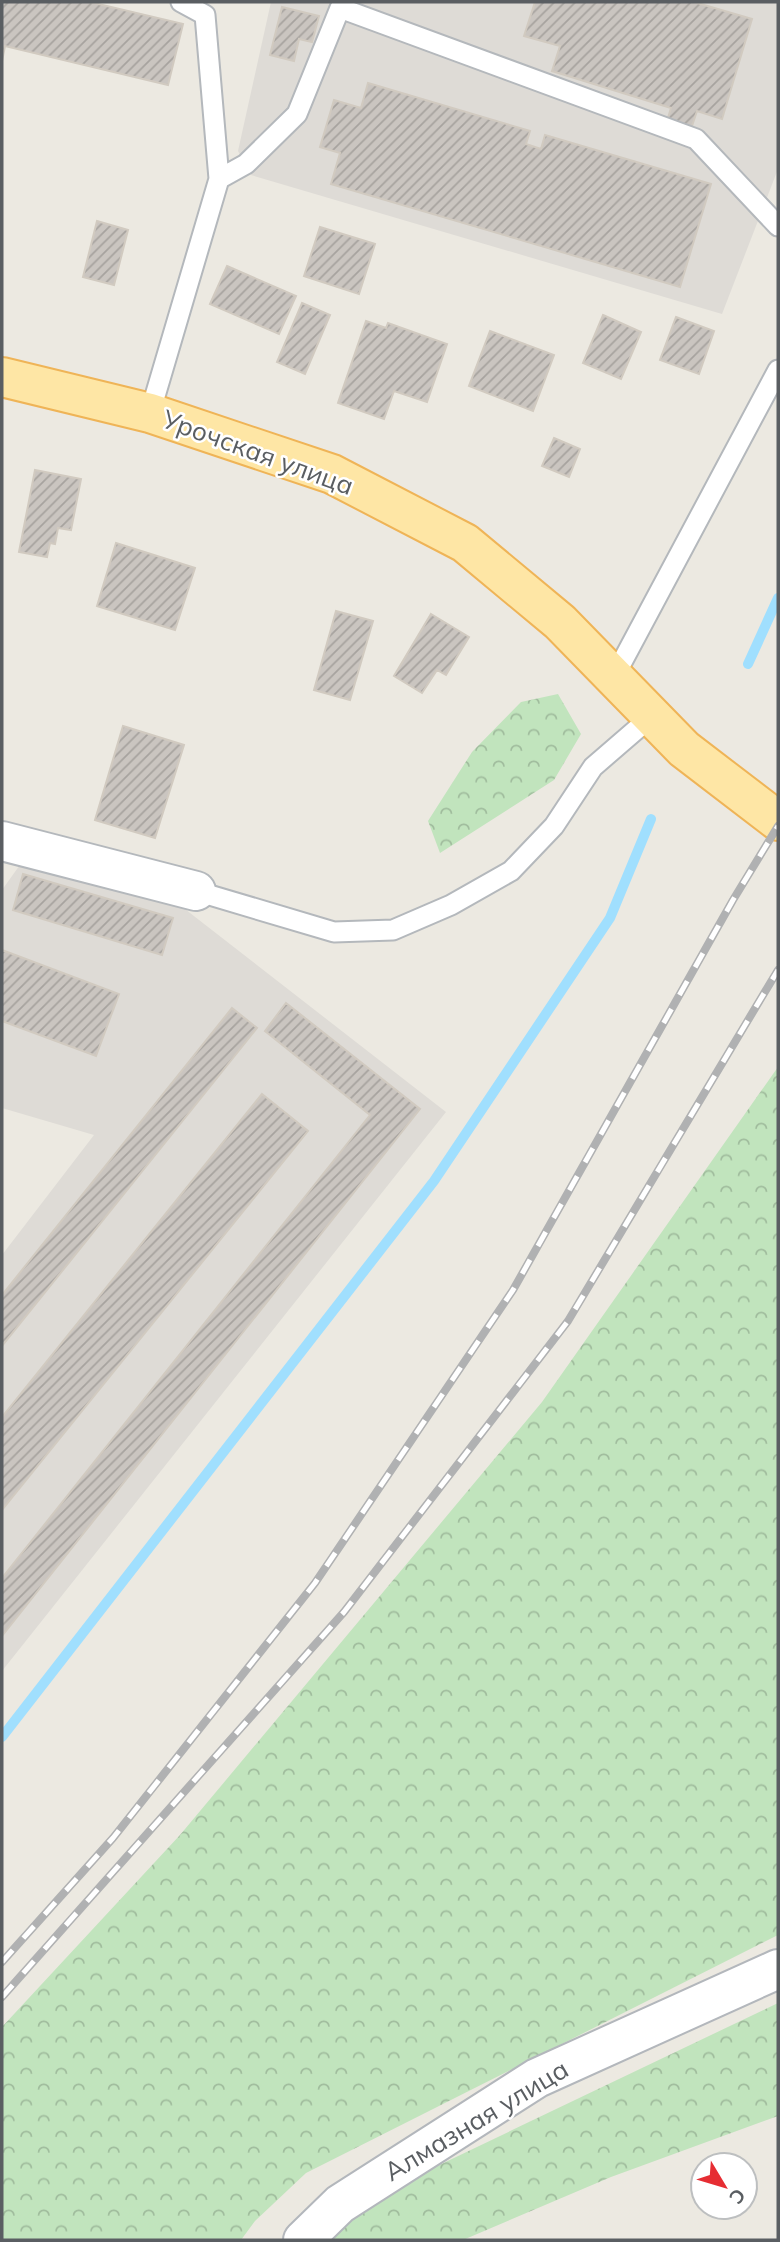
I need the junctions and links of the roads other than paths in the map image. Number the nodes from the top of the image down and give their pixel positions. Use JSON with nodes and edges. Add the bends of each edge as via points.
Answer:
{"nodes":[{"id":1,"x":181,"y":2,"type":"edge"},
{"id":2,"x":219,"y":179,"type":"junction"},
{"id":3,"x":778,"y":226,"type":"edge"},
{"id":4,"x":778,"y":370,"type":"edge"},
{"id":5,"x":2,"y":377,"type":"edge"},
{"id":6,"x":150,"y":413,"type":"junction"},
{"id":7,"x":614,"y":677,"type":"junction"},
{"id":8,"x":652,"y":716,"type":"junction"},
{"id":9,"x":778,"y":821,"type":"edge"},
{"id":10,"x":2,"y":841,"type":"edge"},
{"id":11,"x":196,"y":891,"type":"joint"},
{"id":12,"x":778,"y":1969,"type":"edge"},
{"id":13,"x":303,"y":2240,"type":"edge"}],
"edges":[{"from":1,"to":2,"type":"lane","via":[[205,15]]},
{"from":2,"to":3,"type":"lane","via":[[246,164],[297,114],[340,8],[696,139]]},
{"from":2,"to":6,"type":"lane"},
{"from":4,"to":7,"type":"lane"},
{"from":5,"to":6,"type":"main road","name":"Урочская улица"},
{"from":6,"to":7,"type":"main road","name":"Урочская улица","via":[[332,474],[465,543],[560,622]]},
{"from":7,"to":8,"type":"main road","name":"Урочская улица"},
{"from":8,"to":9,"type":"main road","name":"Урочская улица","via":[[684,749]]},
{"from":8,"to":11,"type":"lane","via":[[593,767],[554,826],[511,871],[451,905],[393,930],[334,932]]},
{"from":10,"to":11,"type":"street"},
{"from":12,"to":13,"type":"street","name":"Алмазная улица","via":[[537,2078],[340,2204]]}]}
